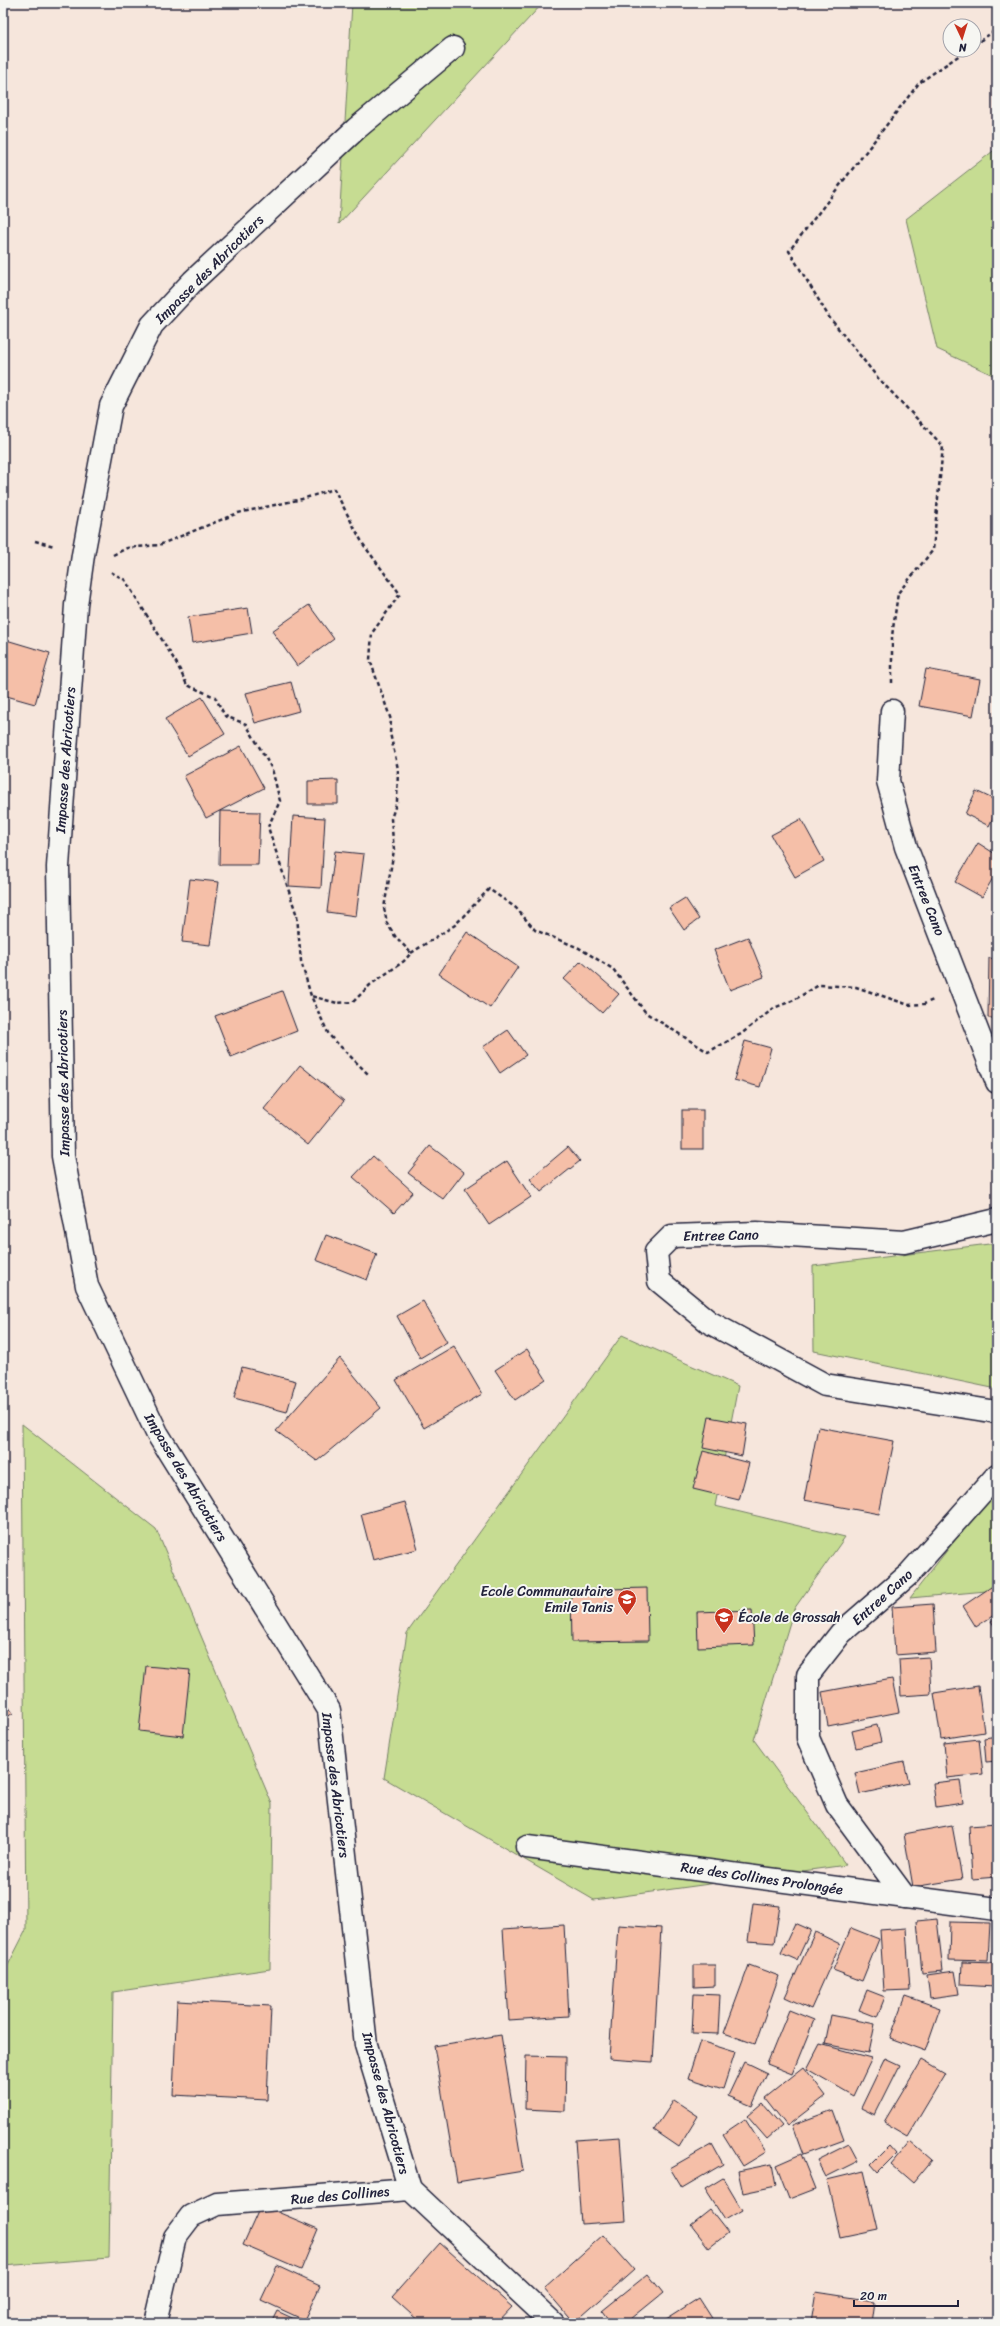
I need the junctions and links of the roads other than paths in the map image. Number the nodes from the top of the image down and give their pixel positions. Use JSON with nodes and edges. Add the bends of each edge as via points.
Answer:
{"nodes":[{"id":1,"x":453,"y":48,"type":"dead end"},
{"id":2,"x":892,"y":711,"type":"road end"},
{"id":3,"x":997,"y":1082,"type":"edge"},
{"id":4,"x":997,"y":1220,"type":"edge"},
{"id":5,"x":997,"y":1412,"type":"edge"},
{"id":6,"x":997,"y":1475,"type":"edge"},
{"id":7,"x":527,"y":1847,"type":"dead end"},
{"id":8,"x":905,"y":1897,"type":"junction"},
{"id":9,"x":997,"y":1909,"type":"edge"},
{"id":10,"x":410,"y":2189,"type":"junction"},
{"id":11,"x":155,"y":2323,"type":"edge"},
{"id":12,"x":553,"y":2323,"type":"edge"}],
"edges":[{"from":1,"to":10,"type":"street","name":"Impasse des Abricotiers","via":[[356,130],[193,281],[152,325],[111,406],[82,555],[76,605],[58,867],[63,1156],[87,1286],[157,1433],[329,1710],[366,2045]]},
{"from":2,"to":3,"type":"street","name":"Entree Cano","via":[[888,781],[906,847]]},
{"from":4,"to":5,"type":"street","name":"Entree Cano","via":[[904,1242],[757,1233],[672,1236],[656,1252],[659,1280],[709,1322],[825,1385]]},
{"from":6,"to":8,"type":"street","name":"Entree Cano","via":[[908,1575],[841,1633],[808,1675],[808,1738],[837,1805]]},
{"from":7,"to":8,"type":"street","name":"Rue des Collines Prolongée"},
{"from":8,"to":9,"type":"street","name":"Rue des Collines Prolongée"},
{"from":10,"to":11,"type":"street","name":"Rue des Collines","via":[[217,2204],[192,2216],[175,2238]]},
{"from":10,"to":12,"type":"street","name":"Rue des Collines"}]}
